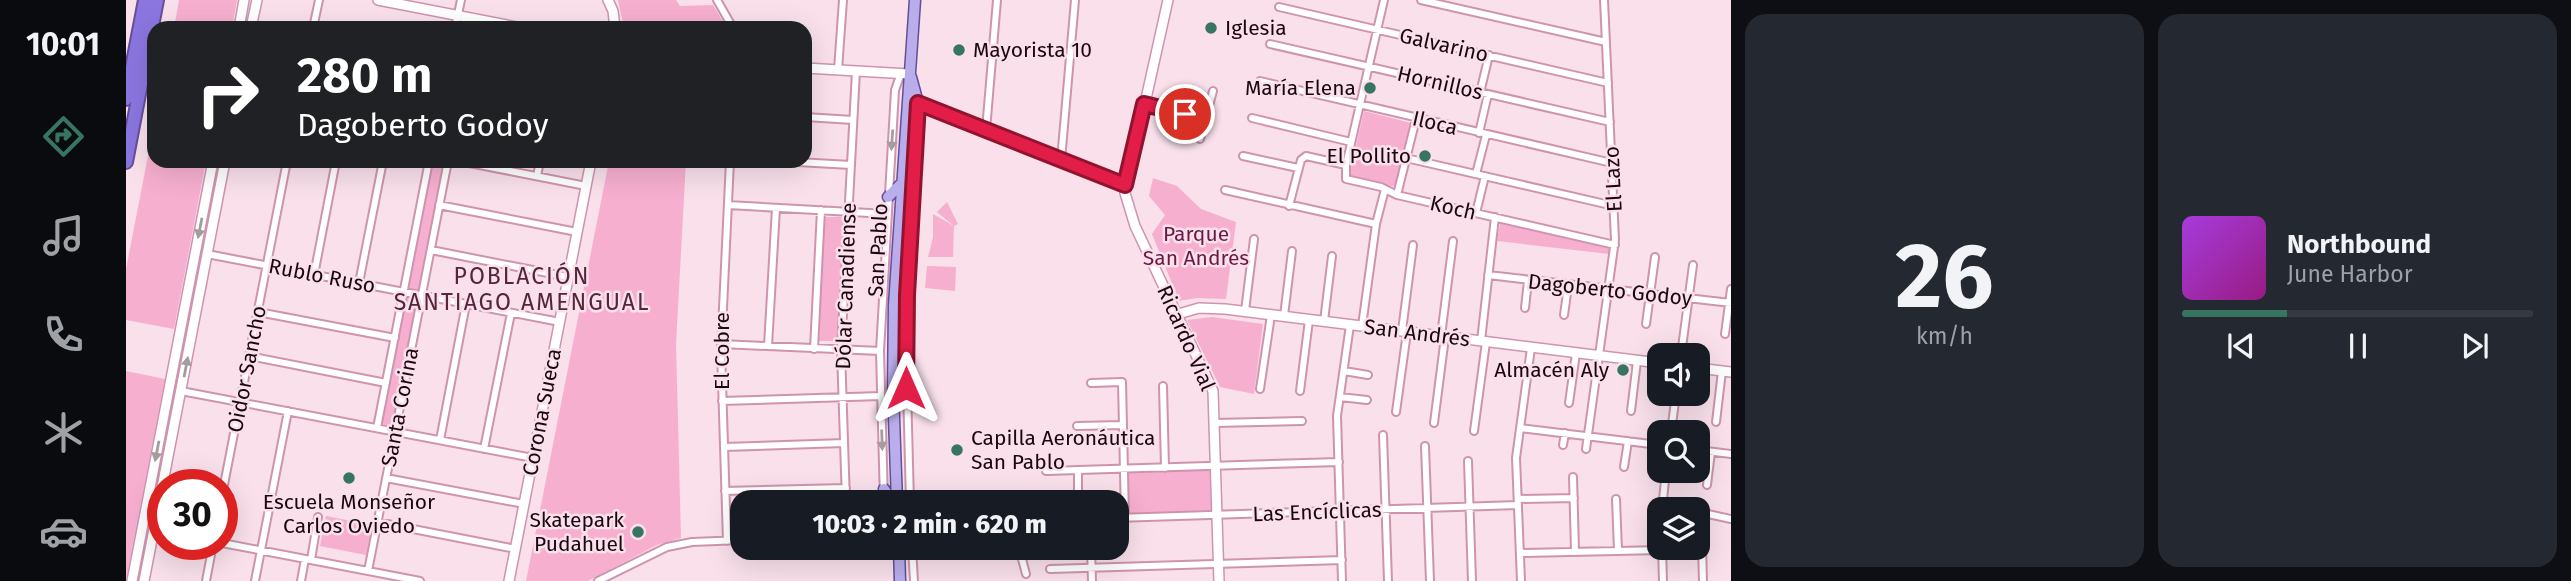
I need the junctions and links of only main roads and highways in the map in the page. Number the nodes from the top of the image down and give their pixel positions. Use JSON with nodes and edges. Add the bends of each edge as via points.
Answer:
{"nodes":[{"id":1,"x":145,"y":0,"type":"edge"},
{"id":2,"x":158,"y":0,"type":"edge"},
{"id":3,"x":915,"y":0,"type":"edge"},
{"id":4,"x":154,"y":21,"type":"edge"},
{"id":5,"x":147,"y":56,"type":"edge"},
{"id":6,"x":905,"y":73,"type":"junction"},
{"id":7,"x":126,"y":99,"type":"edge"},
{"id":8,"x":918,"y":103,"type":"road end"},
{"id":9,"x":126,"y":162,"type":"edge"},
{"id":10,"x":901,"y":184,"type":"junction"},
{"id":11,"x":888,"y":197,"type":"road end"},
{"id":12,"x":883,"y":294,"type":"road end"},
{"id":13,"x":894,"y":305,"type":"junction"},
{"id":14,"x":895,"y":490,"type":"edge"},
{"id":15,"x":899,"y":560,"type":"edge"},
{"id":16,"x":900,"y":581,"type":"edge"}],
"edges":[{"from":1,"to":7,"type":"highway"},
{"from":2,"to":4,"type":"highway"},
{"from":3,"to":6,"type":"main road","name":"San Pablo"},
{"from":5,"to":9,"type":"highway"},
{"from":6,"to":8,"type":"main road"},
{"from":6,"to":10,"type":"main road","name":"San Pablo"},
{"from":10,"to":11,"type":"main road"},
{"from":10,"to":13,"type":"main road","name":"San Pablo"},
{"from":12,"to":13,"type":"main road"},
{"from":13,"to":14,"type":"main road","name":"San Pablo"},
{"from":15,"to":16,"type":"main road"}]}
